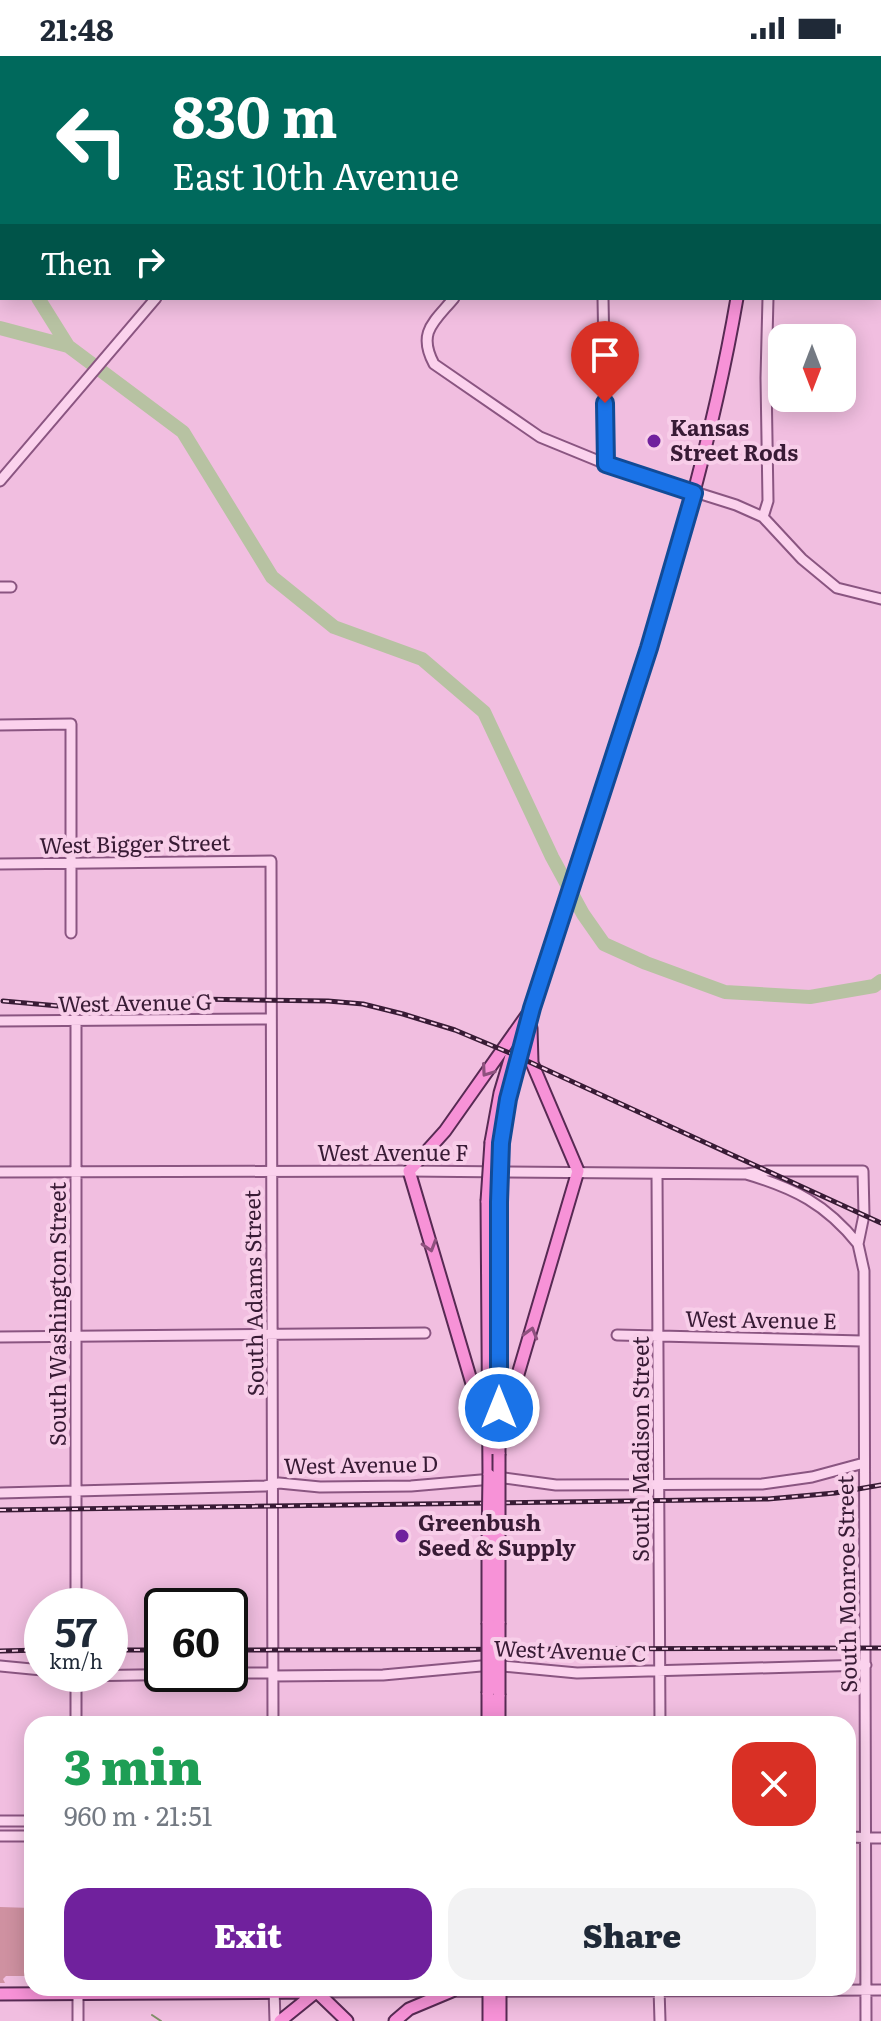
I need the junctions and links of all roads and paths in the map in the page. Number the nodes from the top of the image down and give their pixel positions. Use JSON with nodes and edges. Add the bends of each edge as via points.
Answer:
{"nodes":[{"id":1,"x":154,"y":300,"type":"edge"},
{"id":2,"x":452,"y":300,"type":"edge"},
{"id":3,"x":603,"y":300,"type":"edge"},
{"id":4,"x":737,"y":300,"type":"edge"},
{"id":5,"x":768,"y":300,"type":"edge"},
{"id":6,"x":606,"y":464,"type":"junction"},
{"id":7,"x":0,"y":481,"type":"edge"},
{"id":8,"x":694,"y":493,"type":"junction"},
{"id":9,"x":763,"y":517,"type":"junction"},
{"id":10,"x":881,"y":599,"type":"edge"},
{"id":11,"x":0,"y":725,"type":"edge"},
{"id":12,"x":271,"y":861,"type":"joint"},
{"id":13,"x":73,"y":862,"type":"junction"},
{"id":14,"x":0,"y":864,"type":"edge"},
{"id":15,"x":71,"y":933,"type":"dead end"},
{"id":16,"x":532,"y":1008,"type":"junction"},
{"id":17,"x":270,"y":1019,"type":"junction"},
{"id":18,"x":0,"y":1021,"type":"edge"},
{"id":19,"x":76,"y":1022,"type":"junction"},
{"id":20,"x":409,"y":1171,"type":"junction"},
{"id":21,"x":578,"y":1171,"type":"junction"},
{"id":22,"x":0,"y":1172,"type":"edge"},
{"id":23,"x":271,"y":1172,"type":"junction"},
{"id":24,"x":76,"y":1173,"type":"junction"},
{"id":25,"x":657,"y":1174,"type":"junction"},
{"id":26,"x":746,"y":1174,"type":"junction"},
{"id":27,"x":858,"y":1244,"type":"junction"},
{"id":28,"x":425,"y":1333,"type":"dead end"},
{"id":29,"x":273,"y":1334,"type":"junction"},
{"id":30,"x":617,"y":1335,"type":"dead end"},
{"id":31,"x":76,"y":1336,"type":"junction"},
{"id":32,"x":659,"y":1336,"type":"junction"},
{"id":33,"x":0,"y":1337,"type":"edge"},
{"id":34,"x":862,"y":1341,"type":"junction"},
{"id":35,"x":494,"y":1438,"type":"junction"},
{"id":36,"x":864,"y":1463,"type":"junction"},
{"id":37,"x":273,"y":1484,"type":"junction"},
{"id":38,"x":658,"y":1485,"type":"junction"},
{"id":39,"x":75,"y":1491,"type":"junction"},
{"id":40,"x":0,"y":1493,"type":"edge"},
{"id":41,"x":76,"y":1588,"type":"edge"},
{"id":42,"x":866,"y":1665,"type":"junction"},
{"id":43,"x":0,"y":1666,"type":"edge"},
{"id":44,"x":24,"y":1668,"type":"edge"},
{"id":45,"x":659,"y":1672,"type":"junction"},
{"id":46,"x":248,"y":1674,"type":"edge"},
{"id":47,"x":273,"y":1675,"type":"junction"},
{"id":48,"x":76,"y":1692,"type":"edge"},
{"id":49,"x":493,"y":1694,"type":"junction"},
{"id":50,"x":76,"y":1716,"type":"edge"},
{"id":51,"x":273,"y":1716,"type":"edge"},
{"id":52,"x":489,"y":1716,"type":"edge"},
{"id":53,"x":497,"y":1716,"type":"edge"},
{"id":54,"x":660,"y":1716,"type":"edge"},
{"id":55,"x":0,"y":1821,"type":"edge"},
{"id":56,"x":24,"y":1821,"type":"edge"},
{"id":57,"x":0,"y":1836,"type":"edge"},
{"id":58,"x":24,"y":1836,"type":"edge"},
{"id":59,"x":856,"y":1837,"type":"edge"},
{"id":60,"x":867,"y":1838,"type":"junction"},
{"id":61,"x":881,"y":1838,"type":"edge"},
{"id":62,"x":856,"y":1990,"type":"edge"},
{"id":63,"x":866,"y":1990,"type":"junction"},
{"id":64,"x":881,"y":1990,"type":"edge"},
{"id":65,"x":24,"y":1993,"type":"edge"},
{"id":66,"x":0,"y":1994,"type":"edge"},
{"id":67,"x":78,"y":1996,"type":"edge"},
{"id":68,"x":275,"y":1996,"type":"edge"},
{"id":69,"x":311,"y":1996,"type":"edge"},
{"id":70,"x":321,"y":1996,"type":"edge"},
{"id":71,"x":440,"y":1996,"type":"edge"},
{"id":72,"x":489,"y":1996,"type":"edge"},
{"id":73,"x":500,"y":1996,"type":"edge"},
{"id":74,"x":658,"y":1996,"type":"edge"},
{"id":75,"x":78,"y":2021,"type":"edge"},
{"id":76,"x":277,"y":2021,"type":"edge"},
{"id":77,"x":347,"y":2021,"type":"edge"},
{"id":78,"x":395,"y":2021,"type":"edge"},
{"id":79,"x":489,"y":2021,"type":"edge"},
{"id":80,"x":500,"y":2021,"type":"edge"},
{"id":81,"x":660,"y":2021,"type":"edge"},
{"id":82,"x":866,"y":2021,"type":"edge"}],
"edges":[{"from":1,"to":7,"type":"street"},
{"from":2,"to":6,"type":"street","via":[[427,329],[425,348],[434,364],[540,437]]},
{"from":3,"to":6,"type":"street"},
{"from":4,"to":8,"type":"main road"},
{"from":5,"to":9,"type":"street","via":[[768,501]]},
{"from":6,"to":8,"type":"street"},
{"from":8,"to":9,"type":"street"},
{"from":8,"to":16,"type":"main road"},
{"from":9,"to":10,"type":"street","via":[[837,588]]},
{"from":11,"to":13,"type":"street","via":[[71,724]]},
{"from":12,"to":13,"type":"street","name":"West Bigger Street"},
{"from":12,"to":17,"type":"street","name":"South Adams Street"},
{"from":13,"to":14,"type":"street","name":"West Bigger Street"},
{"from":13,"to":15,"type":"street"},
{"from":16,"to":20,"type":"main road","one_way":true,"via":[[445,1131]]},
{"from":16,"to":21,"type":"main road","via":[[532,1063]]},
{"from":16,"to":35,"type":"main road","bridge":true,"via":[[500,1093],[493,1202]]},
{"from":17,"to":19,"type":"street","name":"West Avenue G"},
{"from":17,"to":23,"type":"street","name":"South Adams Street"},
{"from":18,"to":19,"type":"street","name":"West Avenue G"},
{"from":19,"to":24,"type":"street","name":"South Washington Street"},
{"from":20,"to":21,"type":"street","name":"West Avenue F"},
{"from":20,"to":23,"type":"street","name":"West Avenue F"},
{"from":20,"to":35,"type":"main road","one_way":true},
{"from":21,"to":25,"type":"street","name":"West Avenue F"},
{"from":35,"to":21,"type":"main road","one_way":true,"via":[[506,1415]]},
{"from":22,"to":24,"type":"street","name":"West Avenue F"},
{"from":23,"to":24,"type":"street","name":"West Avenue F"},
{"from":23,"to":29,"type":"street","name":"South Adams Street"},
{"from":24,"to":31,"type":"street","name":"South Washington Street"},
{"from":25,"to":26,"type":"street","name":"West Avenue F"},
{"from":25,"to":32,"type":"street","name":"South Madison Street"},
{"from":26,"to":27,"type":"street","name":"West Avenue F","via":[[815,1202]]},
{"from":26,"to":27,"type":"street","name":"South Monroe Street","via":[[863,1171],[864,1215]]},
{"from":27,"to":34,"type":"street","name":"South Monroe Street","via":[[864,1271]]},
{"from":28,"to":29,"type":"street"},
{"from":29,"to":31,"type":"street"},
{"from":29,"to":37,"type":"street","name":"South Adams Street"},
{"from":30,"to":32,"type":"street","name":"West Avenue E"},
{"from":31,"to":33,"type":"street"},
{"from":31,"to":39,"type":"street","name":"South Washington Street"},
{"from":32,"to":34,"type":"street","name":"West Avenue E"},
{"from":32,"to":38,"type":"street","name":"South Madison Street"},
{"from":34,"to":36,"type":"street","name":"South Monroe Street"},
{"from":35,"to":49,"type":"main road","bridge":true},
{"from":36,"to":38,"type":"street","name":"West Avenue D","via":[[762,1484]]},
{"from":36,"to":42,"type":"street","name":"South Monroe Street"},
{"from":37,"to":38,"type":"street","name":"West Avenue D","via":[[411,1486],[504,1478],[556,1485]]},
{"from":37,"to":39,"type":"street","name":"West Avenue D"},
{"from":37,"to":47,"type":"street","name":"South Adams Street"},
{"from":38,"to":45,"type":"street","name":"South Madison Street"},
{"from":39,"to":40,"type":"street","name":"West Avenue D"},
{"from":39,"to":41,"type":"street","name":"South Washington Street"},
{"from":42,"to":45,"type":"street","name":"West Avenue C"},
{"from":42,"to":60,"type":"street","name":"South Monroe Street"},
{"from":43,"to":44,"type":"street"},
{"from":45,"to":47,"type":"street","name":"West Avenue C","via":[[577,1673],[492,1665],[383,1675]]},
{"from":45,"to":54,"type":"street","name":"South Madison Street"},
{"from":46,"to":47,"type":"street","name":"West Avenue C"},
{"from":47,"to":51,"type":"street","name":"South Adams Street"},
{"from":48,"to":50,"type":"street"},
{"from":49,"to":52,"type":"main road"},
{"from":49,"to":53,"type":"main road"},
{"from":55,"to":56,"type":"street"},
{"from":57,"to":58,"type":"street"},
{"from":59,"to":60,"type":"street"},
{"from":60,"to":61,"type":"street"},
{"from":60,"to":63,"type":"street","name":"South Monroe Street"},
{"from":62,"to":63,"type":"street"},
{"from":63,"to":64,"type":"street"},
{"from":63,"to":82,"type":"street","name":"South Monroe Street"},
{"from":65,"to":66,"type":"main road"},
{"from":67,"to":75,"type":"street"},
{"from":68,"to":76,"type":"street"},
{"from":69,"to":76,"type":"main road"},
{"from":70,"to":77,"type":"main road"},
{"from":71,"to":78,"type":"main road"},
{"from":72,"to":79,"type":"main road","bridge":true},
{"from":73,"to":80,"type":"main road","bridge":true},
{"from":74,"to":81,"type":"street"}]}
